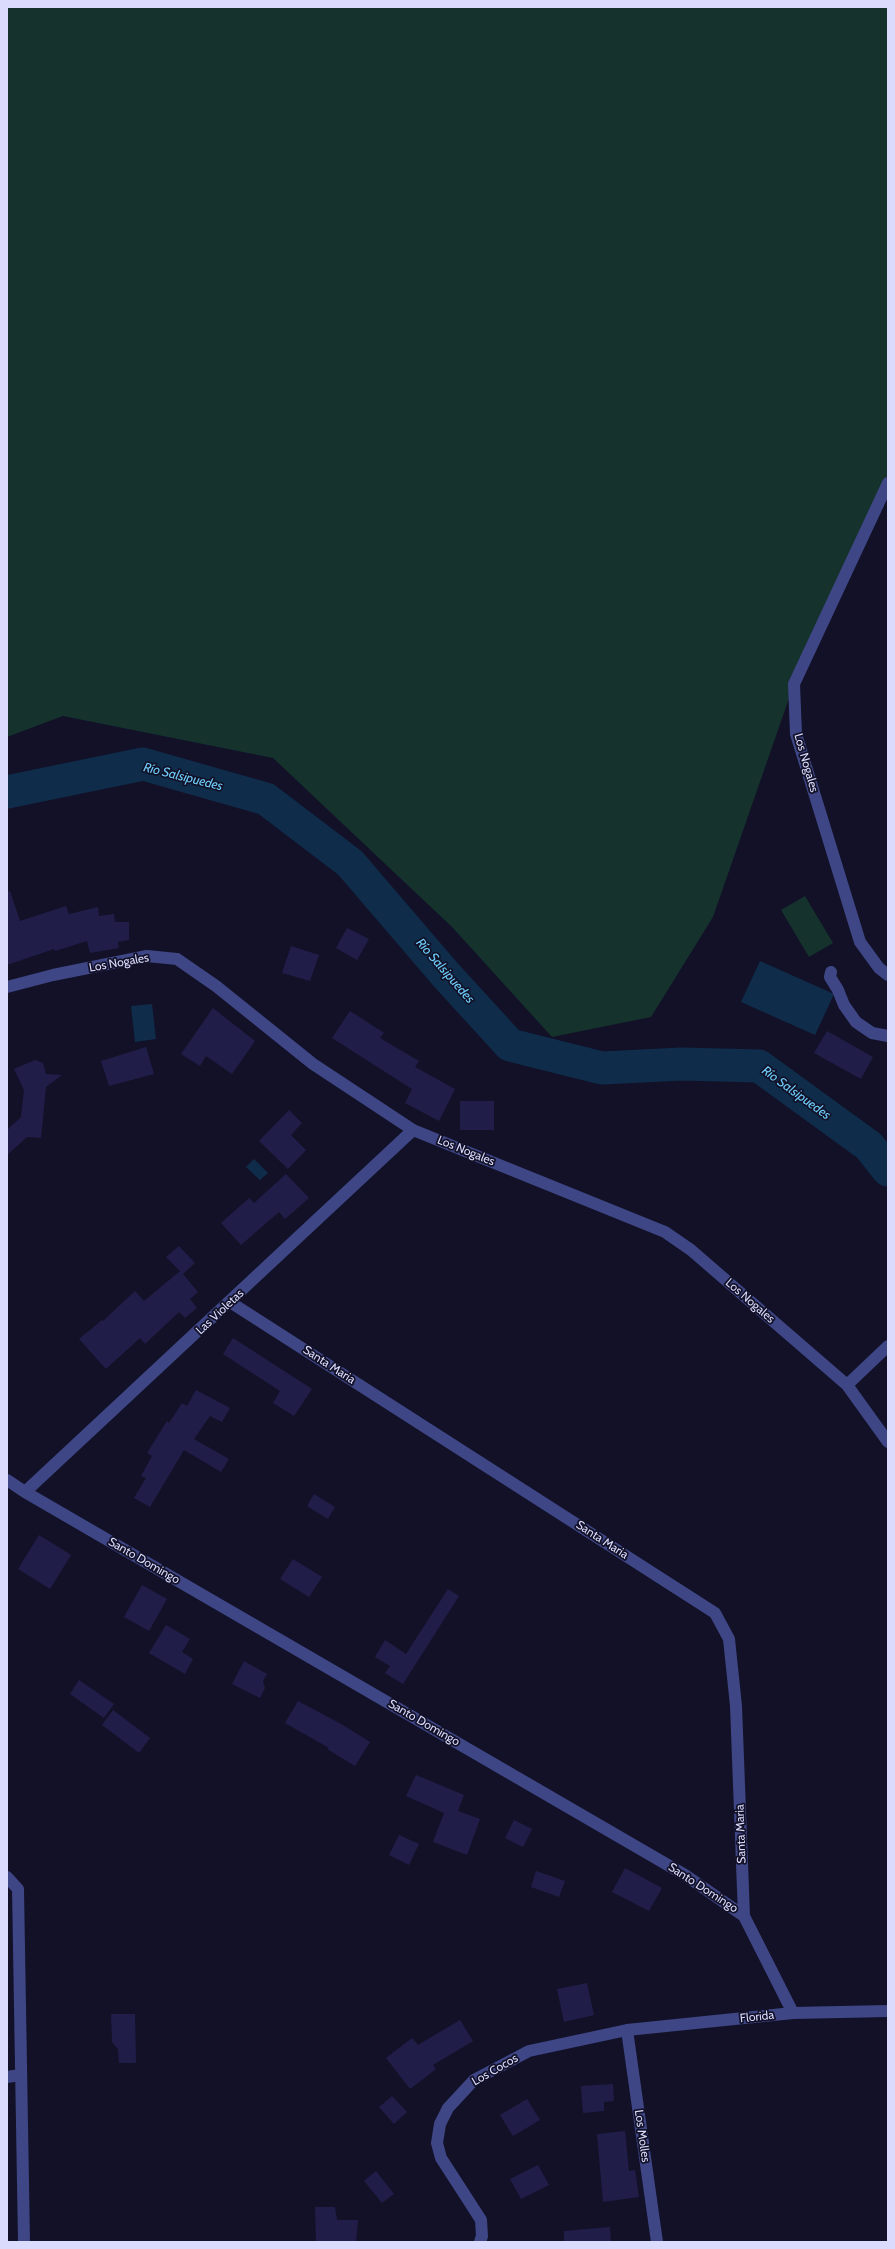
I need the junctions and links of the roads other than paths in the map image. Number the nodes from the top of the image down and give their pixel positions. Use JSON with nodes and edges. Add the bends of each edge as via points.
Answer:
{"nodes":[{"id":1,"x":888,"y":483,"type":"edge"},
{"id":2,"x":831,"y":972,"type":"dead end"},
{"id":3,"x":888,"y":976,"type":"edge"},
{"id":4,"x":7,"y":987,"type":"edge"},
{"id":5,"x":888,"y":1036,"type":"edge"},
{"id":6,"x":413,"y":1130,"type":"junction"},
{"id":7,"x":230,"y":1302,"type":"junction"},
{"id":8,"x":888,"y":1346,"type":"edge"},
{"id":9,"x":847,"y":1385,"type":"junction"},
{"id":10,"x":888,"y":1442,"type":"edge"},
{"id":11,"x":7,"y":1480,"type":"edge"},
{"id":12,"x":25,"y":1492,"type":"junction"},
{"id":13,"x":7,"y":1877,"type":"edge"},
{"id":14,"x":744,"y":1916,"type":"junction"},
{"id":15,"x":888,"y":2011,"type":"edge"},
{"id":16,"x":793,"y":2013,"type":"junction"},
{"id":17,"x":627,"y":2030,"type":"junction"},
{"id":18,"x":20,"y":2075,"type":"junction"},
{"id":19,"x":7,"y":2076,"type":"edge"},
{"id":20,"x":24,"y":2242,"type":"edge"},
{"id":21,"x":480,"y":2242,"type":"edge"},
{"id":22,"x":657,"y":2242,"type":"edge"}],
"edges":[{"from":1,"to":3,"type":"street","name":"Los Nogales","via":[[794,684],[796,734],[860,942]]},
{"from":2,"to":5,"type":"street","via":[[830,977],[844,1005],[856,1022],[872,1032]]},
{"from":4,"to":6,"type":"street","name":"Los Nogales","via":[[147,956],[177,959],[216,986],[313,1064]]},
{"from":6,"to":7,"type":"street","name":"Las Violetas"},
{"from":6,"to":9,"type":"street","name":"Los Nogales","via":[[664,1232],[691,1250]]},
{"from":7,"to":12,"type":"street","name":"Las Violetas"},
{"from":7,"to":14,"type":"street","name":"Santa Maria","via":[[715,1612],[729,1639],[736,1706]]},
{"from":8,"to":9,"type":"street"},
{"from":9,"to":10,"type":"street","name":"Los Nogales"},
{"from":11,"to":12,"type":"street","name":"Santo Domingo"},
{"from":12,"to":14,"type":"street","name":"Santo Domingo","via":[[685,1875]]},
{"from":13,"to":18,"type":"street","via":[[18,1889]]},
{"from":14,"to":16,"type":"street","name":"Santo Domingo"},
{"from":15,"to":16,"type":"street","name":"Florida"},
{"from":16,"to":17,"type":"street","name":"Florida"},
{"from":17,"to":21,"type":"street","name":"Los Cocos","via":[[529,2051],[474,2080],[448,2108],[440,2124],[437,2143],[441,2158],[481,2220]]},
{"from":17,"to":22,"type":"street","name":"Los Molles"},
{"from":18,"to":19,"type":"street"},
{"from":18,"to":20,"type":"street"}]}
